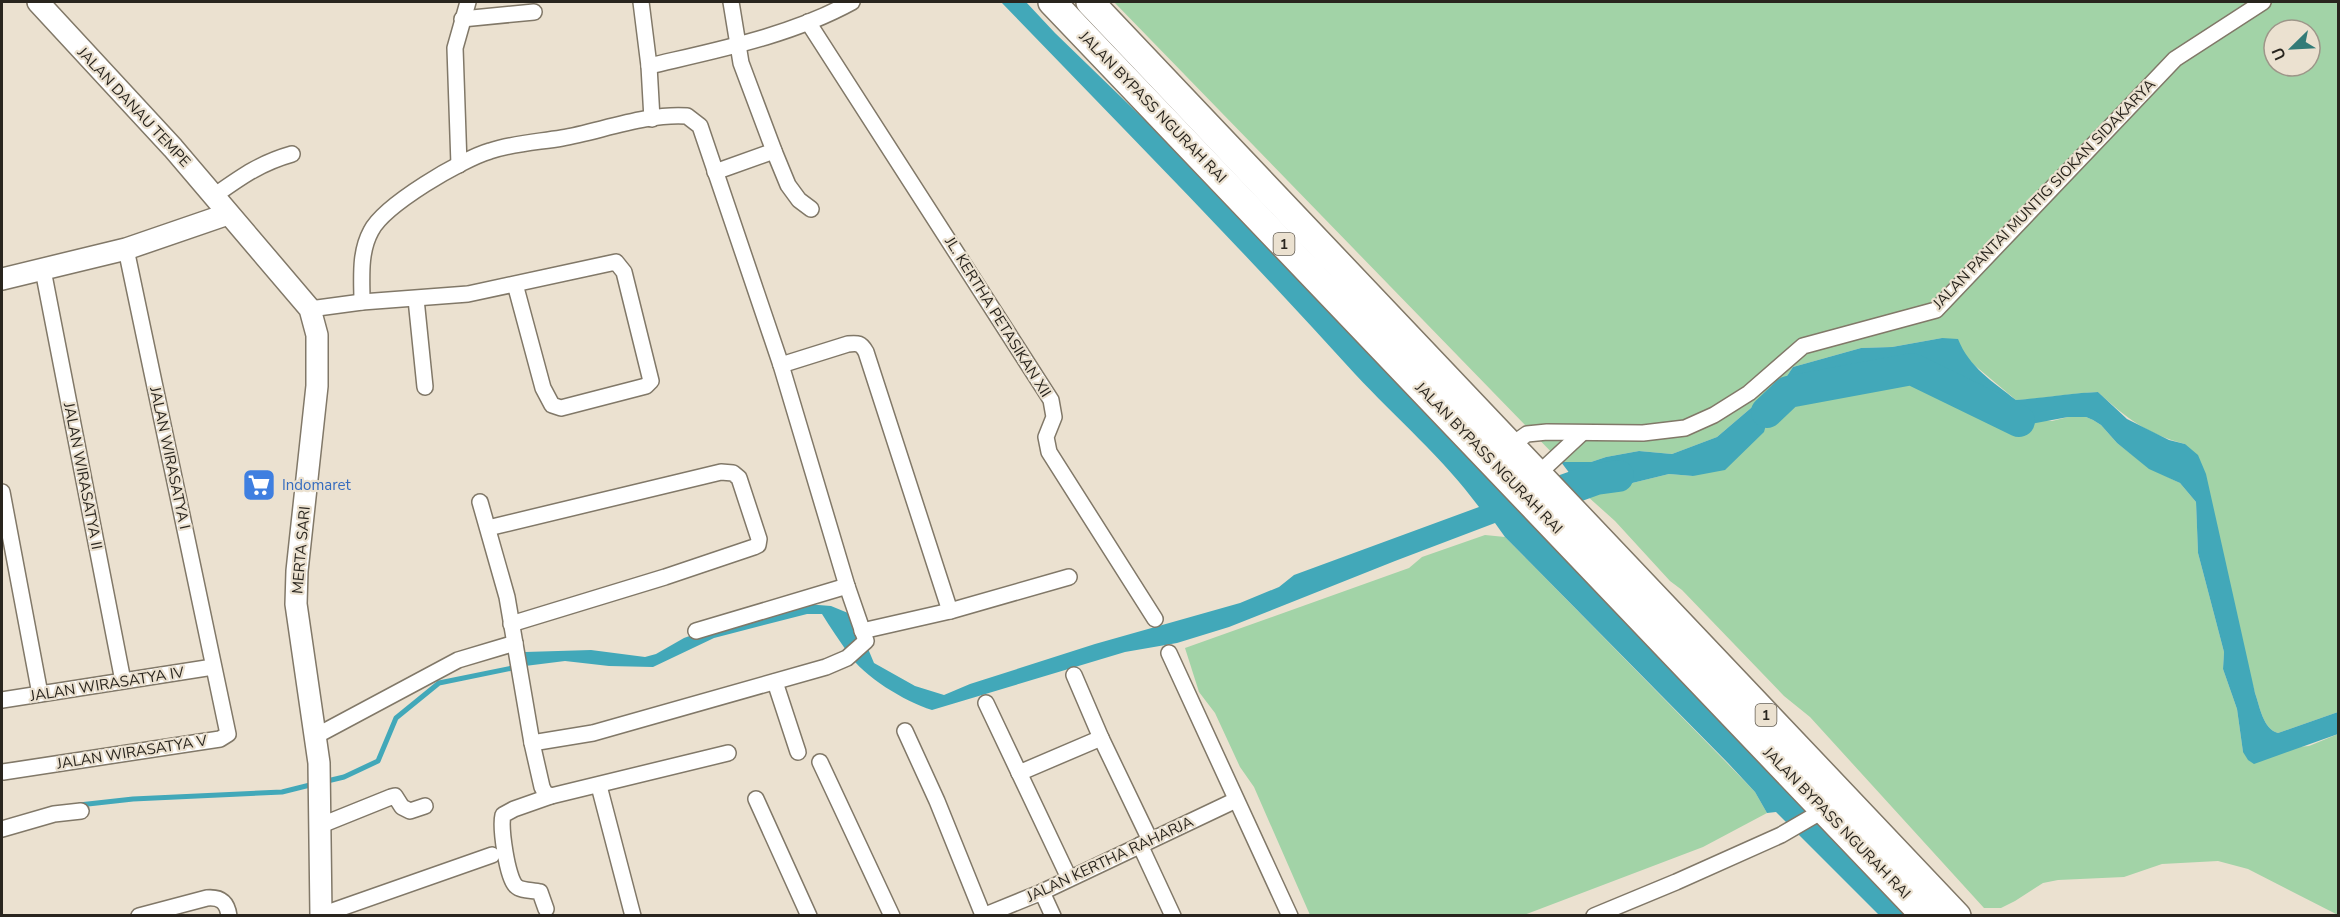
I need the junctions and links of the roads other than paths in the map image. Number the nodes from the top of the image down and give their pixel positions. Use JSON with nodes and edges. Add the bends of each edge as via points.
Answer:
{"nodes":[{"id":1,"x":38,"y":2,"type":"edge"},
{"id":2,"x":468,"y":2,"type":"edge"},
{"id":3,"x":641,"y":2,"type":"edge"},
{"id":4,"x":731,"y":2,"type":"edge"},
{"id":5,"x":852,"y":2,"type":"edge"},
{"id":6,"x":1052,"y":2,"type":"edge"},
{"id":7,"x":1090,"y":2,"type":"edge"},
{"id":8,"x":2263,"y":2,"type":"edge"},
{"id":9,"x":534,"y":12,"type":"dead end"},
{"id":10,"x":462,"y":19,"type":"junction"},
{"id":11,"x":808,"y":22,"type":"junction"},
{"id":12,"x":738,"y":45,"type":"junction"},
{"id":13,"x":649,"y":66,"type":"junction"},
{"id":14,"x":652,"y":119,"type":"junction"},
{"id":15,"x":774,"y":152,"type":"junction"},
{"id":16,"x":292,"y":154,"type":"dead end"},
{"id":17,"x":459,"y":165,"type":"junction"},
{"id":18,"x":715,"y":172,"type":"junction"},
{"id":19,"x":214,"y":196,"type":"junction"},
{"id":20,"x":811,"y":209,"type":"dead end"},
{"id":21,"x":228,"y":214,"type":"junction"},
{"id":22,"x":126,"y":249,"type":"junction"},
{"id":23,"x":43,"y":270,"type":"junction"},
{"id":24,"x":2,"y":279,"type":"edge"},
{"id":25,"x":515,"y":284,"type":"junction"},
{"id":26,"x":416,"y":299,"type":"junction"},
{"id":27,"x":362,"y":302,"type":"junction"},
{"id":28,"x":310,"y":309,"type":"junction"},
{"id":29,"x":781,"y":365,"type":"junction"},
{"id":30,"x":425,"y":387,"type":"dead end"},
{"id":31,"x":1581,"y":434,"type":"junction"},
{"id":32,"x":1510,"y":446,"type":"junction"},
{"id":33,"x":1532,"y":480,"type":"junction"},
{"id":34,"x":2,"y":492,"type":"edge"},
{"id":35,"x":480,"y":502,"type":"dead end"},
{"id":36,"x":488,"y":528,"type":"junction"},
{"id":37,"x":1069,"y":577,"type":"dead end"},
{"id":38,"x":847,"y":586,"type":"junction"},
{"id":39,"x":950,"y":611,"type":"junction"},
{"id":40,"x":1155,"y":619,"type":"dead end"},
{"id":41,"x":511,"y":624,"type":"junction"},
{"id":42,"x":696,"y":631,"type":"dead end"},
{"id":43,"x":864,"y":636,"type":"junction"},
{"id":44,"x":1168,"y":653,"type":"dead end"},
{"id":45,"x":517,"y":657,"type":"junction"},
{"id":46,"x":213,"y":667,"type":"junction"},
{"id":47,"x":1074,"y":675,"type":"dead end"},
{"id":48,"x":123,"y":681,"type":"junction"},
{"id":49,"x":775,"y":682,"type":"junction"},
{"id":50,"x":40,"y":694,"type":"junction"},
{"id":51,"x":2,"y":700,"type":"edge"},
{"id":52,"x":986,"y":703,"type":"dead end"},
{"id":53,"x":905,"y":731,"type":"dead end"},
{"id":54,"x":315,"y":737,"type":"junction"},
{"id":55,"x":1101,"y":738,"type":"junction"},
{"id":56,"x":532,"y":743,"type":"junction"},
{"id":57,"x":798,"y":752,"type":"dead end"},
{"id":58,"x":728,"y":753,"type":"dead end"},
{"id":59,"x":819,"y":762,"type":"dead end"},
{"id":60,"x":3,"y":772,"type":"edge"},
{"id":61,"x":1019,"y":773,"type":"junction"},
{"id":62,"x":599,"y":786,"type":"junction"},
{"id":63,"x":551,"y":796,"type":"junction"},
{"id":64,"x":756,"y":799,"type":"dead end"},
{"id":65,"x":1236,"y":800,"type":"junction"},
{"id":66,"x":425,"y":806,"type":"dead end"},
{"id":67,"x":81,"y":811,"type":"dead end"},
{"id":68,"x":1818,"y":813,"type":"junction"},
{"id":69,"x":319,"y":818,"type":"junction"},
{"id":70,"x":2,"y":829,"type":"edge"},
{"id":71,"x":1145,"y":842,"type":"junction"},
{"id":72,"x":492,"y":855,"type":"dead end"},
{"id":73,"x":1069,"y":879,"type":"junction"},
{"id":74,"x":1042,"y":892,"type":"junction"},
{"id":75,"x":546,"y":909,"type":"dead end"},
{"id":76,"x":1614,"y":911,"type":"edge"},
{"id":77,"x":139,"y":915,"type":"edge"},
{"id":78,"x":229,"y":915,"type":"edge"},
{"id":79,"x":321,"y":915,"type":"edge"},
{"id":80,"x":633,"y":915,"type":"edge"},
{"id":81,"x":809,"y":915,"type":"edge"},
{"id":82,"x":892,"y":915,"type":"edge"},
{"id":83,"x":983,"y":915,"type":"edge"},
{"id":84,"x":1053,"y":915,"type":"edge"},
{"id":85,"x":1173,"y":915,"type":"edge"},
{"id":86,"x":1290,"y":915,"type":"edge"},
{"id":87,"x":1594,"y":915,"type":"edge"},
{"id":88,"x":1925,"y":915,"type":"edge"},
{"id":89,"x":1957,"y":915,"type":"edge"}],
"edges":[{"from":1,"to":19,"type":"street","name":"JALAN DANAU TEMPE"},
{"from":2,"to":10,"type":"street"},
{"from":3,"to":13,"type":"street"},
{"from":4,"to":12,"type":"street"},
{"from":5,"to":11,"type":"street"},
{"from":6,"to":33,"type":"highway","name":"JALAN BYPASS NGURAH RAI","number":"1"},
{"from":7,"to":32,"type":"highway","name":"JALAN BYPASS NGURAH RAI","number":"1"},
{"from":8,"to":31,"type":"street","name":"JALAN PANTAI MUNTIG SIOKAN SIDAKARYA","via":[[2175,59],[1936,310],[1803,346],[1749,393],[1685,428]]},
{"from":9,"to":10,"type":"street"},
{"from":10,"to":17,"type":"street","via":[[455,48]]},
{"from":11,"to":12,"type":"street"},
{"from":11,"to":40,"type":"street","name":"JL. KERTHA PETASIKAN XII","via":[[1051,400],[1054,417],[1046,437],[1049,452]]},
{"from":12,"to":13,"type":"street"},
{"from":12,"to":15,"type":"street"},
{"from":13,"to":14,"type":"street"},
{"from":14,"to":17,"type":"street","via":[[489,151]]},
{"from":14,"to":18,"type":"street","via":[[687,116],[700,126]]},
{"from":15,"to":18,"type":"street"},
{"from":15,"to":20,"type":"street","via":[[788,185]]},
{"from":16,"to":19,"type":"street","via":[[249,170]]},
{"from":17,"to":27,"type":"street","via":[[398,203],[371,231],[362,262]]},
{"from":18,"to":29,"type":"street"},
{"from":19,"to":21,"type":"street","name":"JALAN DANAU TEMPE"},
{"from":21,"to":22,"type":"street"},
{"from":21,"to":28,"type":"street","name":"MERTA SARI"},
{"from":22,"to":23,"type":"street"},
{"from":22,"to":46,"type":"street","name":"JALAN WIRASATYA I"},
{"from":23,"to":24,"type":"street"},
{"from":23,"to":48,"type":"street","name":"JALAN WIRASATYA II"},
{"from":25,"to":25,"type":"street","via":[[616,262],[624,272],[651,381],[646,386],[561,408],[552,405],[543,388]]},
{"from":25,"to":26,"type":"street"},
{"from":26,"to":27,"type":"street"},
{"from":26,"to":30,"type":"street"},
{"from":27,"to":28,"type":"street"},
{"from":28,"to":54,"type":"street","name":"MERTA SARI","via":[[317,335],[317,386],[296,604]]},
{"from":29,"to":38,"type":"street"},
{"from":29,"to":39,"type":"street","via":[[848,344],[862,345]]},
{"from":31,"to":32,"type":"street","name":"JALAN PANTAI MUNTIG SIOKAN SIDAKARYA","via":[[1527,434]]},
{"from":31,"to":33,"type":"street"},
{"from":32,"to":33,"type":"highway","name":"JALAN BYPASS NGURAH RAI","number":"1"},
{"from":33,"to":68,"type":"highway","name":"JALAN BYPASS NGURAH RAI","number":"1","via":[[1549,521]]},
{"from":33,"to":89,"type":"highway","name":"JALAN BYPASS NGURAH RAI","number":"1","via":[[1576,514]]},
{"from":34,"to":50,"type":"street"},
{"from":35,"to":36,"type":"street"},
{"from":36,"to":41,"type":"street"},
{"from":36,"to":41,"type":"street","via":[[733,472],[739,478],[759,539],[754,547]]},
{"from":37,"to":39,"type":"street"},
{"from":38,"to":42,"type":"street"},
{"from":38,"to":43,"type":"street"},
{"from":39,"to":43,"type":"street"},
{"from":41,"to":45,"type":"street"},
{"from":43,"to":49,"type":"street","via":[[847,658]]},
{"from":44,"to":65,"type":"street"},
{"from":45,"to":54,"type":"street","via":[[458,660]]},
{"from":45,"to":56,"type":"street"},
{"from":46,"to":48,"type":"street","name":"JALAN WIRASATYA IV"},
{"from":46,"to":60,"type":"street","name":"JALAN WIRASATYA V","via":[[228,728],[223,738]]},
{"from":47,"to":55,"type":"street"},
{"from":48,"to":50,"type":"street","name":"JALAN WIRASATYA IV"},
{"from":49,"to":56,"type":"street","via":[[593,733]]},
{"from":49,"to":57,"type":"street"},
{"from":50,"to":51,"type":"street","name":"JALAN WIRASATYA IV"},
{"from":52,"to":61,"type":"street"},
{"from":53,"to":83,"type":"street"},
{"from":54,"to":69,"type":"street","name":"MERTA SARI"},
{"from":55,"to":61,"type":"street"},
{"from":55,"to":71,"type":"street"},
{"from":56,"to":63,"type":"street","via":[[542,787]]},
{"from":58,"to":62,"type":"street"},
{"from":59,"to":82,"type":"street"},
{"from":61,"to":73,"type":"street"},
{"from":62,"to":63,"type":"street"},
{"from":62,"to":80,"type":"street"},
{"from":63,"to":75,"type":"street","via":[[507,812],[502,819],[505,853],[514,884],[540,892]]},
{"from":64,"to":81,"type":"street"},
{"from":65,"to":71,"type":"street","name":"JALAN KERTHA RAHARJA"},
{"from":65,"to":86,"type":"street"},
{"from":66,"to":69,"type":"street","via":[[406,810],[395,796]]},
{"from":67,"to":70,"type":"street","via":[[54,814]]},
{"from":68,"to":76,"type":"street","via":[[1781,835]]},
{"from":68,"to":88,"type":"highway","name":"JALAN BYPASS NGURAH RAI","number":"1"},
{"from":69,"to":79,"type":"street","name":"MERTA SARI"},
{"from":71,"to":73,"type":"street","name":"JALAN KERTHA RAHARJA"},
{"from":71,"to":85,"type":"street"},
{"from":72,"to":79,"type":"street"},
{"from":73,"to":74,"type":"street","name":"JALAN KERTHA RAHARJA"},
{"from":74,"to":83,"type":"street","name":"JALAN KERTHA RAHARJA"},
{"from":74,"to":84,"type":"street"},
{"from":76,"to":87,"type":"street"},
{"from":77,"to":78,"type":"street","via":[[218,897]]}]}
